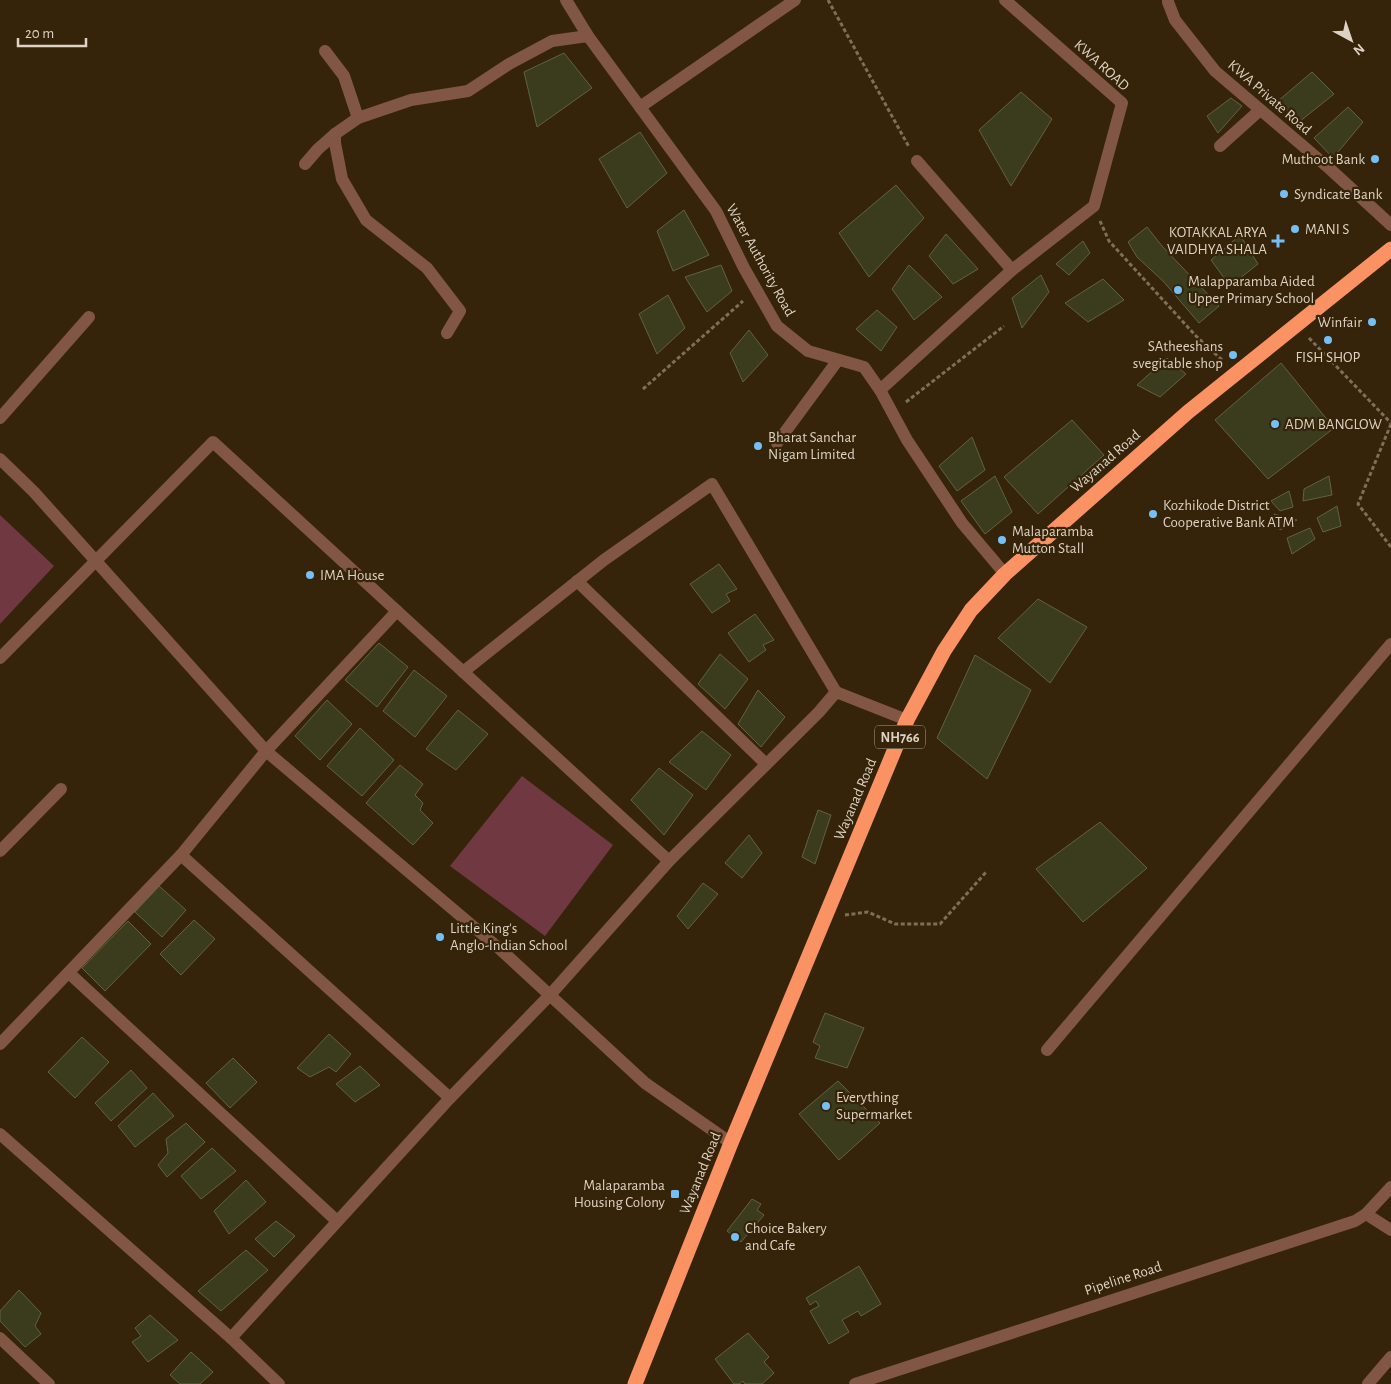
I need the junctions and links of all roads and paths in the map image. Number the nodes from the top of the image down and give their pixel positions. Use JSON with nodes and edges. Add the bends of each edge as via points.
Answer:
{"nodes":[{"id":1,"x":566,"y":0,"type":"edge"},
{"id":2,"x":795,"y":0,"type":"edge"},
{"id":3,"x":828,"y":0,"type":"edge"},
{"id":4,"x":1005,"y":0,"type":"edge"},
{"id":5,"x":1168,"y":0,"type":"edge"},
{"id":6,"x":588,"y":36,"type":"junction"},
{"id":7,"x":325,"y":50,"type":"dead end"},
{"id":8,"x":640,"y":106,"type":"junction"},
{"id":9,"x":1260,"y":110,"type":"junction"},
{"id":10,"x":358,"y":118,"type":"junction"},
{"id":11,"x":335,"y":134,"type":"junction"},
{"id":12,"x":1220,"y":146,"type":"dead end"},
{"id":13,"x":917,"y":161,"type":"joint"},
{"id":14,"x":305,"y":164,"type":"dead end"},
{"id":15,"x":1094,"y":206,"type":"junction"},
{"id":16,"x":1391,"y":225,"type":"edge"},
{"id":17,"x":1391,"y":249,"type":"edge"},
{"id":18,"x":1012,"y":270,"type":"junction"},
{"id":19,"x":756,"y":289,"type":"junction"},
{"id":20,"x":89,"y":317,"type":"dead end"},
{"id":21,"x":1297,"y":325,"type":"junction"},
{"id":22,"x":1004,"y":326,"type":"dead end"},
{"id":23,"x":447,"y":334,"type":"dead end"},
{"id":24,"x":838,"y":360,"type":"junction"},
{"id":25,"x":1228,"y":366,"type":"dead end"},
{"id":26,"x":642,"y":389,"type":"dead end"},
{"id":27,"x":880,"y":390,"type":"junction"},
{"id":28,"x":892,"y":413,"type":"junction"},
{"id":29,"x":0,"y":418,"type":"edge"},
{"id":30,"x":1391,"y":424,"type":"edge"},
{"id":31,"x":776,"y":443,"type":"dead end"},
{"id":32,"x":0,"y":459,"type":"edge"},
{"id":33,"x":1391,"y":547,"type":"edge"},
{"id":34,"x":96,"y":560,"type":"junction"},
{"id":35,"x":1005,"y":574,"type":"junction"},
{"id":36,"x":577,"y":581,"type":"junction"},
{"id":37,"x":397,"y":611,"type":"junction"},
{"id":38,"x":1391,"y":644,"type":"edge"},
{"id":39,"x":0,"y":658,"type":"edge"},
{"id":40,"x":463,"y":672,"type":"junction"},
{"id":41,"x":836,"y":692,"type":"junction"},
{"id":42,"x":907,"y":720,"type":"junction"},
{"id":43,"x":266,"y":751,"type":"junction"},
{"id":44,"x":766,"y":764,"type":"junction"},
{"id":45,"x":61,"y":789,"type":"dead end"},
{"id":46,"x":0,"y":852,"type":"edge"},
{"id":47,"x":181,"y":855,"type":"junction"},
{"id":48,"x":669,"y":861,"type":"junction"},
{"id":49,"x":987,"y":871,"type":"dead end"},
{"id":50,"x":825,"y":918,"type":"junction"},
{"id":51,"x":69,"y":972,"type":"junction"},
{"id":52,"x":550,"y":995,"type":"junction"},
{"id":53,"x":0,"y":1044,"type":"edge"},
{"id":54,"x":1047,"y":1050,"type":"dead end"},
{"id":55,"x":450,"y":1098,"type":"junction"},
{"id":56,"x":0,"y":1134,"type":"edge"},
{"id":57,"x":731,"y":1143,"type":"junction"},
{"id":58,"x":1391,"y":1187,"type":"edge"},
{"id":59,"x":1366,"y":1214,"type":"junction"},
{"id":60,"x":337,"y":1221,"type":"junction"},
{"id":61,"x":1391,"y":1230,"type":"edge"},
{"id":62,"x":0,"y":1338,"type":"edge"},
{"id":63,"x":231,"y":1338,"type":"junction"},
{"id":64,"x":1391,"y":1357,"type":"edge"},
{"id":65,"x":49,"y":1384,"type":"edge"},
{"id":66,"x":279,"y":1384,"type":"edge"},
{"id":67,"x":635,"y":1384,"type":"edge"},
{"id":68,"x":855,"y":1384,"type":"edge"},
{"id":69,"x":1368,"y":1384,"type":"edge"}],
"edges":[{"from":1,"to":6,"type":"street","name":"Water Authority Road"},
{"from":2,"to":8,"type":"street"},
{"from":3,"to":13,"type":"path"},
{"from":4,"to":15,"type":"street","name":"KWA ROAD","via":[[1122,103]]},
{"from":5,"to":9,"type":"street","name":"KWA Private Road","via":[[1175,20],[1215,71]]},
{"from":6,"to":8,"type":"street","name":"Water Authority Road"},
{"from":6,"to":10,"type":"street","via":[[552,41],[468,91],[411,100]]},
{"from":7,"to":10,"type":"street","via":[[344,76]]},
{"from":8,"to":19,"type":"street","name":"Water Authority Road","via":[[716,211]]},
{"from":9,"to":12,"type":"street"},
{"from":9,"to":16,"type":"street","name":"KWA Private Road"},
{"from":10,"to":11,"type":"street"},
{"from":11,"to":14,"type":"street"},
{"from":11,"to":23,"type":"street","via":[[342,179],[366,220],[427,268],[460,311]]},
{"from":13,"to":18,"type":"street"},
{"from":15,"to":18,"type":"street"},
{"from":15,"to":25,"type":"path","via":[[1109,241]]},
{"from":17,"to":21,"type":"highway","name":"Wayanad Road","number":"NH766"},
{"from":18,"to":27,"type":"street"},
{"from":19,"to":24,"type":"street","name":"Water Authority Road","via":[[777,326],[808,351]]},
{"from":19,"to":26,"type":"path"},
{"from":20,"to":29,"type":"street"},
{"from":21,"to":30,"type":"path"},
{"from":21,"to":35,"type":"highway","name":"Wayanad Road","number":"NH766","via":[[1188,412]]},
{"from":22,"to":28,"type":"path"},
{"from":24,"to":27,"type":"street","name":"Water Authority Road","via":[[864,367]]},
{"from":24,"to":31,"type":"street"},
{"from":27,"to":28,"type":"street","name":"Water Authority Road"},
{"from":28,"to":35,"type":"street","name":"Water Authority Road","via":[[962,523]]},
{"from":30,"to":33,"type":"path","via":[[1358,504]]},
{"from":32,"to":34,"type":"street"},
{"from":34,"to":37,"type":"street","via":[[213,442]]},
{"from":34,"to":39,"type":"street"},
{"from":34,"to":43,"type":"street"},
{"from":35,"to":42,"type":"highway","name":"Wayanad Road","number":"NH766","via":[[971,610],[944,651]]},
{"from":36,"to":40,"type":"street"},
{"from":36,"to":41,"type":"street","via":[[712,484]]},
{"from":36,"to":44,"type":"street"},
{"from":37,"to":40,"type":"street"},
{"from":37,"to":43,"type":"street"},
{"from":38,"to":54,"type":"street"},
{"from":40,"to":48,"type":"street"},
{"from":41,"to":42,"type":"street"},
{"from":41,"to":44,"type":"street"},
{"from":42,"to":50,"type":"highway","name":"Wayanad Road","number":"NH766"},
{"from":43,"to":47,"type":"street"},
{"from":43,"to":52,"type":"street"},
{"from":44,"to":48,"type":"street"},
{"from":45,"to":46,"type":"street"},
{"from":47,"to":51,"type":"street"},
{"from":47,"to":55,"type":"street"},
{"from":48,"to":52,"type":"street"},
{"from":49,"to":50,"type":"path","via":[[940,924],[895,924],[868,912]]},
{"from":50,"to":57,"type":"highway","name":"Wayanad Road","number":"NH766"},
{"from":51,"to":53,"type":"street"},
{"from":51,"to":60,"type":"street"},
{"from":52,"to":55,"type":"street"},
{"from":52,"to":57,"type":"street","via":[[645,1083]]},
{"from":55,"to":60,"type":"street"},
{"from":56,"to":63,"type":"street"},
{"from":57,"to":67,"type":"highway","name":"Wayanad Road","number":"NH766"},
{"from":58,"to":59,"type":"street","name":"Pipeline Road"},
{"from":59,"to":61,"type":"street"},
{"from":59,"to":68,"type":"street","name":"Pipeline Road","via":[[1346,1224]]},
{"from":60,"to":63,"type":"street"},
{"from":62,"to":65,"type":"street"},
{"from":63,"to":66,"type":"street"},
{"from":64,"to":69,"type":"street"}]}
